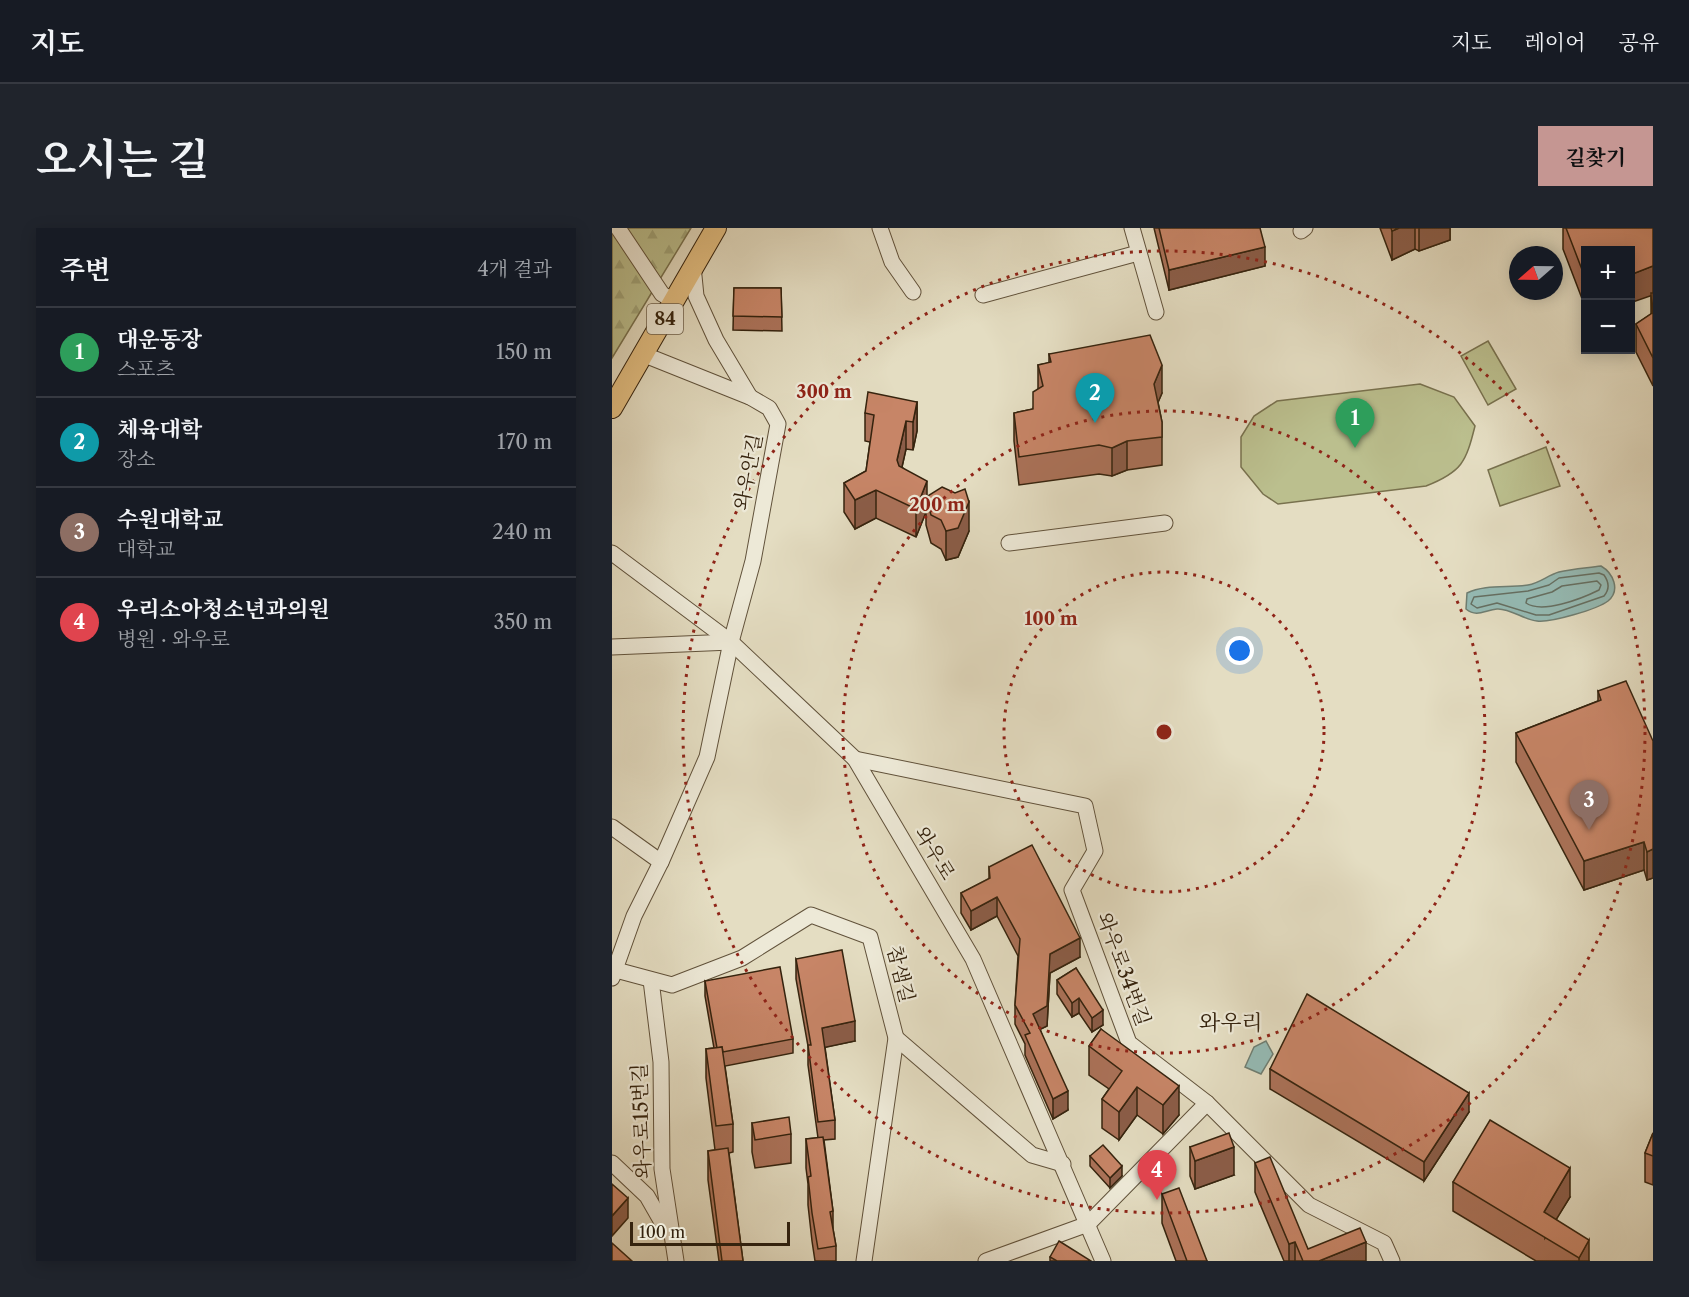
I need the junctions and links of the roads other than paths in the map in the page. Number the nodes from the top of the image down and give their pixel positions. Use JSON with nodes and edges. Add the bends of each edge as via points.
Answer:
{"nodes":[{"id":1,"x":618,"y":228,"type":"edge"},
{"id":2,"x":716,"y":228,"type":"edge"},
{"id":3,"x":880,"y":228,"type":"edge"},
{"id":4,"x":1132,"y":228,"type":"edge"},
{"id":5,"x":1138,"y":253,"type":"junction"},
{"id":6,"x":693,"y":266,"type":"junction"},
{"id":7,"x":913,"y":291,"type":"dead end"},
{"id":8,"x":983,"y":295,"type":"dead end"},
{"id":9,"x":674,"y":301,"type":"junction"},
{"id":10,"x":1156,"y":312,"type":"dead end"},
{"id":11,"x":645,"y":355,"type":"junction"},
{"id":12,"x":750,"y":397,"type":"junction"},
{"id":13,"x":612,"y":408,"type":"edge"},
{"id":14,"x":1165,"y":523,"type":"dead end"},
{"id":15,"x":1009,"y":543,"type":"dead end"},
{"id":16,"x":612,"y":553,"type":"edge"},
{"id":17,"x":731,"y":642,"type":"junction"},
{"id":18,"x":612,"y":647,"type":"edge"},
{"id":19,"x":855,"y":759,"type":"junction"},
{"id":20,"x":612,"y":827,"type":"edge"},
{"id":21,"x":661,"y":862,"type":"junction"},
{"id":22,"x":614,"y":974,"type":"edge"},
{"id":23,"x":651,"y":980,"type":"junction"},
{"id":24,"x":896,"y":1038,"type":"junction"},
{"id":25,"x":1207,"y":1103,"type":"junction"},
{"id":26,"x":612,"y":1163,"type":"edge"},
{"id":27,"x":1064,"y":1164,"type":"junction"},
{"id":28,"x":1088,"y":1224,"type":"junction"},
{"id":29,"x":672,"y":1242,"type":"junction"},
{"id":30,"x":676,"y":1261,"type":"edge"},
{"id":31,"x":864,"y":1261,"type":"edge"},
{"id":32,"x":986,"y":1261,"type":"edge"},
{"id":33,"x":1103,"y":1261,"type":"edge"},
{"id":34,"x":1392,"y":1261,"type":"edge"}],
"edges":[{"from":1,"to":9,"type":"street","via":[[662,294]]},
{"from":2,"to":6,"type":"main road","number":"84"},
{"from":3,"to":7,"type":"street","via":[[892,262]]},
{"from":4,"to":5,"type":"street"},
{"from":5,"to":8,"type":"street"},
{"from":5,"to":10,"type":"street"},
{"from":6,"to":9,"type":"main road","number":"84"},
{"from":6,"to":12,"type":"street","via":[[696,296],[716,340]]},
{"from":9,"to":11,"type":"main road","number":"84"},
{"from":11,"to":12,"type":"street","name":"와우안길"},
{"from":11,"to":13,"type":"main road","number":"84"},
{"from":12,"to":17,"type":"street","name":"와우안길","via":[[769,408],[778,424],[753,561]]},
{"from":14,"to":15,"type":"street"},
{"from":16,"to":17,"type":"street","name":"와우로"},
{"from":17,"to":18,"type":"street"},
{"from":17,"to":19,"type":"street","name":"와우로"},
{"from":17,"to":21,"type":"street","name":"와우안길","via":[[707,757]]},
{"from":19,"to":25,"type":"street","name":"와우로34번길","via":[[1084,806],[1095,851],[1072,890],[1129,1043]]},
{"from":19,"to":27,"type":"street","name":"와우로","via":[[973,959]]},
{"from":20,"to":21,"type":"street"},
{"from":21,"to":22,"type":"street","name":"와우안길","via":[[634,916]]},
{"from":22,"to":23,"type":"street","name":"참샘길"},
{"from":23,"to":24,"type":"street","name":"참샘길","via":[[672,985],[742,958],[811,915],[870,937]]},
{"from":23,"to":29,"type":"street","name":"와우로15번길","via":[[661,1062],[662,1169]]},
{"from":24,"to":27,"type":"street","via":[[1032,1155]]},
{"from":24,"to":31,"type":"street","name":"참샘길"},
{"from":25,"to":28,"type":"street"},
{"from":25,"to":34,"type":"street","name":"와우로34번길","via":[[1309,1205],[1384,1244]]},
{"from":26,"to":29,"type":"street","via":[[647,1196]]},
{"from":27,"to":28,"type":"street","name":"와우로"},
{"from":28,"to":32,"type":"street"},
{"from":28,"to":33,"type":"street","name":"와우로"},
{"from":29,"to":30,"type":"street","name":"와우로15번길"}]}
